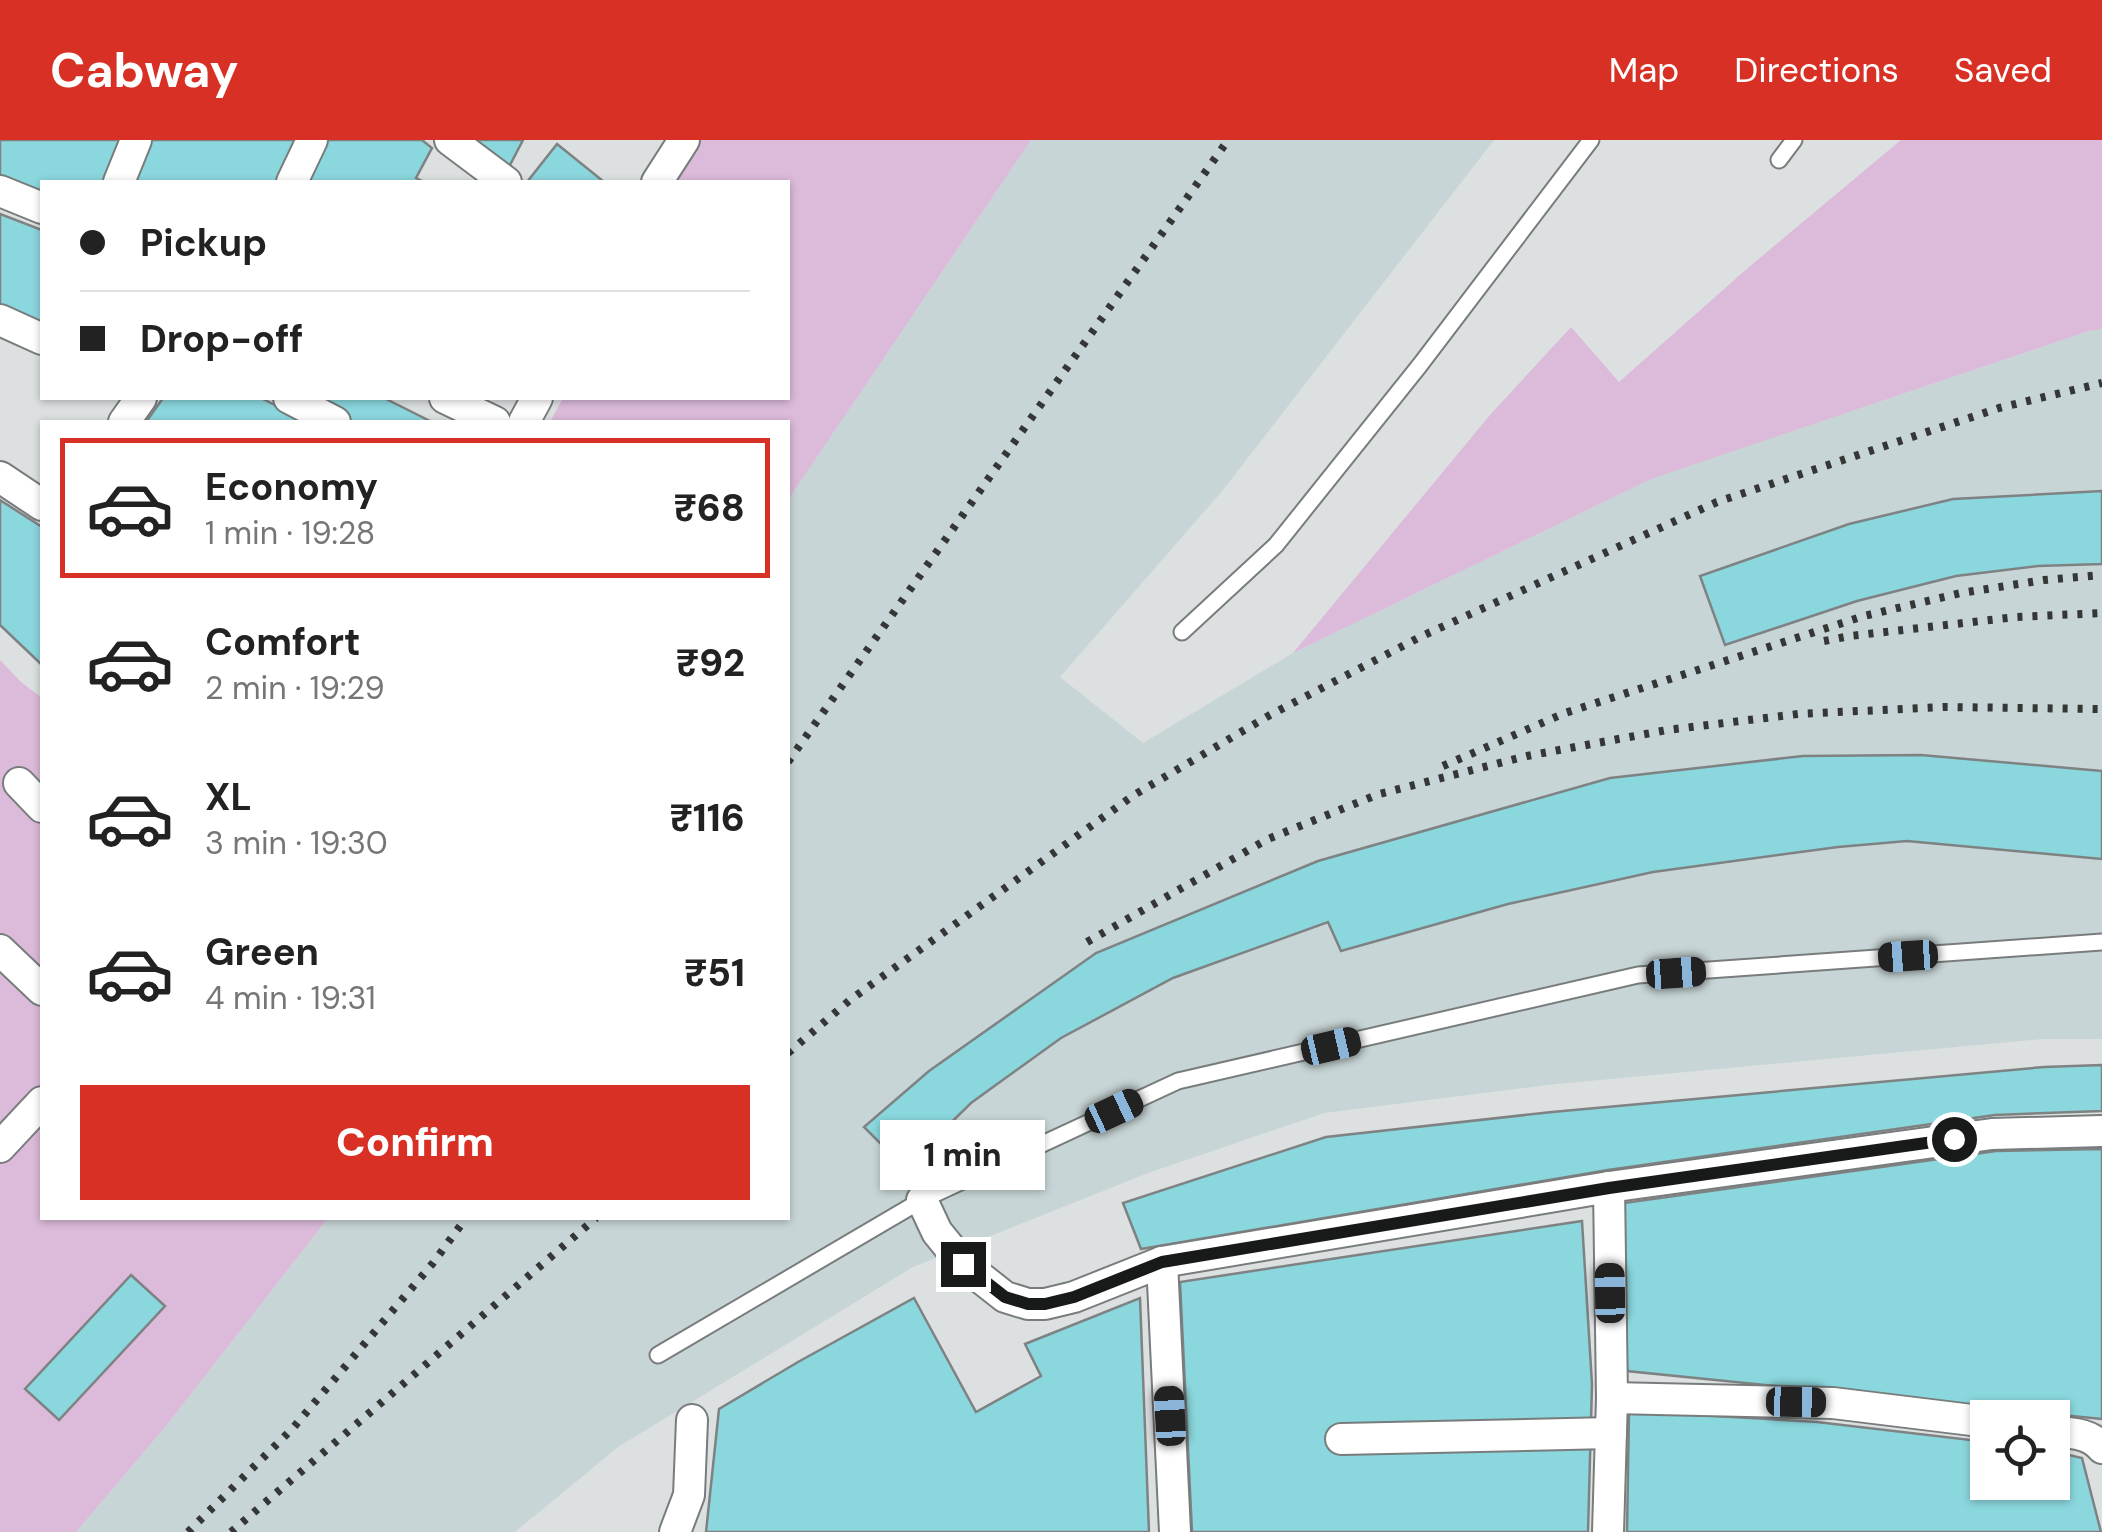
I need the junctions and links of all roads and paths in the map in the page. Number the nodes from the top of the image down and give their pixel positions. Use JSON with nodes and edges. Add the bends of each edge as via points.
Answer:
{"nodes":[{"id":1,"x":136,"y":140,"type":"edge"},
{"id":2,"x":312,"y":140,"type":"edge"},
{"id":3,"x":450,"y":140,"type":"edge"},
{"id":4,"x":1592,"y":140,"type":"edge"},
{"id":5,"x":1794,"y":140,"type":"edge"},
{"id":6,"x":673,"y":144,"type":"edge"},
{"id":7,"x":1779,"y":160,"type":"dead end"},
{"id":8,"x":120,"y":180,"type":"edge"},
{"id":9,"x":293,"y":180,"type":"edge"},
{"id":10,"x":503,"y":180,"type":"edge"},
{"id":11,"x":658,"y":180,"type":"edge"},
{"id":12,"x":0,"y":190,"type":"edge"},
{"id":13,"x":40,"y":207,"type":"edge"},
{"id":14,"x":0,"y":320,"type":"edge"},
{"id":15,"x":40,"y":338,"type":"edge"},
{"id":16,"x":293,"y":400,"type":"edge"},
{"id":17,"x":449,"y":400,"type":"edge"},
{"id":18,"x":332,"y":420,"type":"edge"},
{"id":19,"x":490,"y":420,"type":"edge"},
{"id":20,"x":0,"y":477,"type":"edge"},
{"id":21,"x":40,"y":504,"type":"edge"},
{"id":22,"x":1182,"y":632,"type":"dead end"},
{"id":23,"x":19,"y":783,"type":"dead end"},
{"id":24,"x":40,"y":805,"type":"edge"},
{"id":25,"x":2102,"y":942,"type":"edge"},
{"id":26,"x":0,"y":950,"type":"edge"},
{"id":27,"x":40,"y":988,"type":"edge"},
{"id":28,"x":40,"y":1104,"type":"edge"},
{"id":29,"x":2102,"y":1131,"type":"edge"},
{"id":30,"x":0,"y":1147,"type":"edge"},
{"id":31,"x":1609,"y":1188,"type":"junction"},
{"id":32,"x":922,"y":1200,"type":"junction"},
{"id":33,"x":1162,"y":1262,"type":"junction"},
{"id":34,"x":658,"y":1355,"type":"dead end"},
{"id":35,"x":1612,"y":1398,"type":"junction"},
{"id":36,"x":692,"y":1420,"type":"dead end"},
{"id":37,"x":1970,"y":1420,"type":"edge"},
{"id":38,"x":1611,"y":1433,"type":"junction"},
{"id":39,"x":2070,"y":1433,"type":"edge"},
{"id":40,"x":1341,"y":1439,"type":"dead end"},
{"id":41,"x":2102,"y":1448,"type":"edge"},
{"id":42,"x":675,"y":1532,"type":"edge"},
{"id":43,"x":1175,"y":1532,"type":"edge"},
{"id":44,"x":1608,"y":1532,"type":"edge"}],
"edges":[{"from":1,"to":8,"type":"street"},
{"from":2,"to":9,"type":"street"},
{"from":3,"to":10,"type":"street"},
{"from":4,"to":22,"type":"lane","via":[[1276,545]]},
{"from":5,"to":7,"type":"lane"},
{"from":6,"to":11,"type":"street"},
{"from":12,"to":13,"type":"street"},
{"from":14,"to":15,"type":"street"},
{"from":16,"to":18,"type":"street"},
{"from":17,"to":19,"type":"street"},
{"from":20,"to":21,"type":"street"},
{"from":23,"to":24,"type":"street"},
{"from":25,"to":32,"type":"lane","via":[[1638,976],[1178,1082]]},
{"from":26,"to":27,"type":"street"},
{"from":28,"to":30,"type":"street"},
{"from":29,"to":31,"type":"street","via":[[1992,1134]]},
{"from":31,"to":33,"type":"street"},
{"from":31,"to":35,"type":"street"},
{"from":32,"to":33,"type":"street","via":[[963,1264],[1005,1297],[1028,1304],[1074,1297]]},
{"from":32,"to":34,"type":"lane"},
{"from":33,"to":43,"type":"street"},
{"from":35,"to":37,"type":"street","via":[[1833,1403]]},
{"from":35,"to":38,"type":"street"},
{"from":36,"to":42,"type":"street","via":[[688,1495]]},
{"from":38,"to":40,"type":"street"},
{"from":38,"to":44,"type":"street"},
{"from":39,"to":41,"type":"street"}]}
